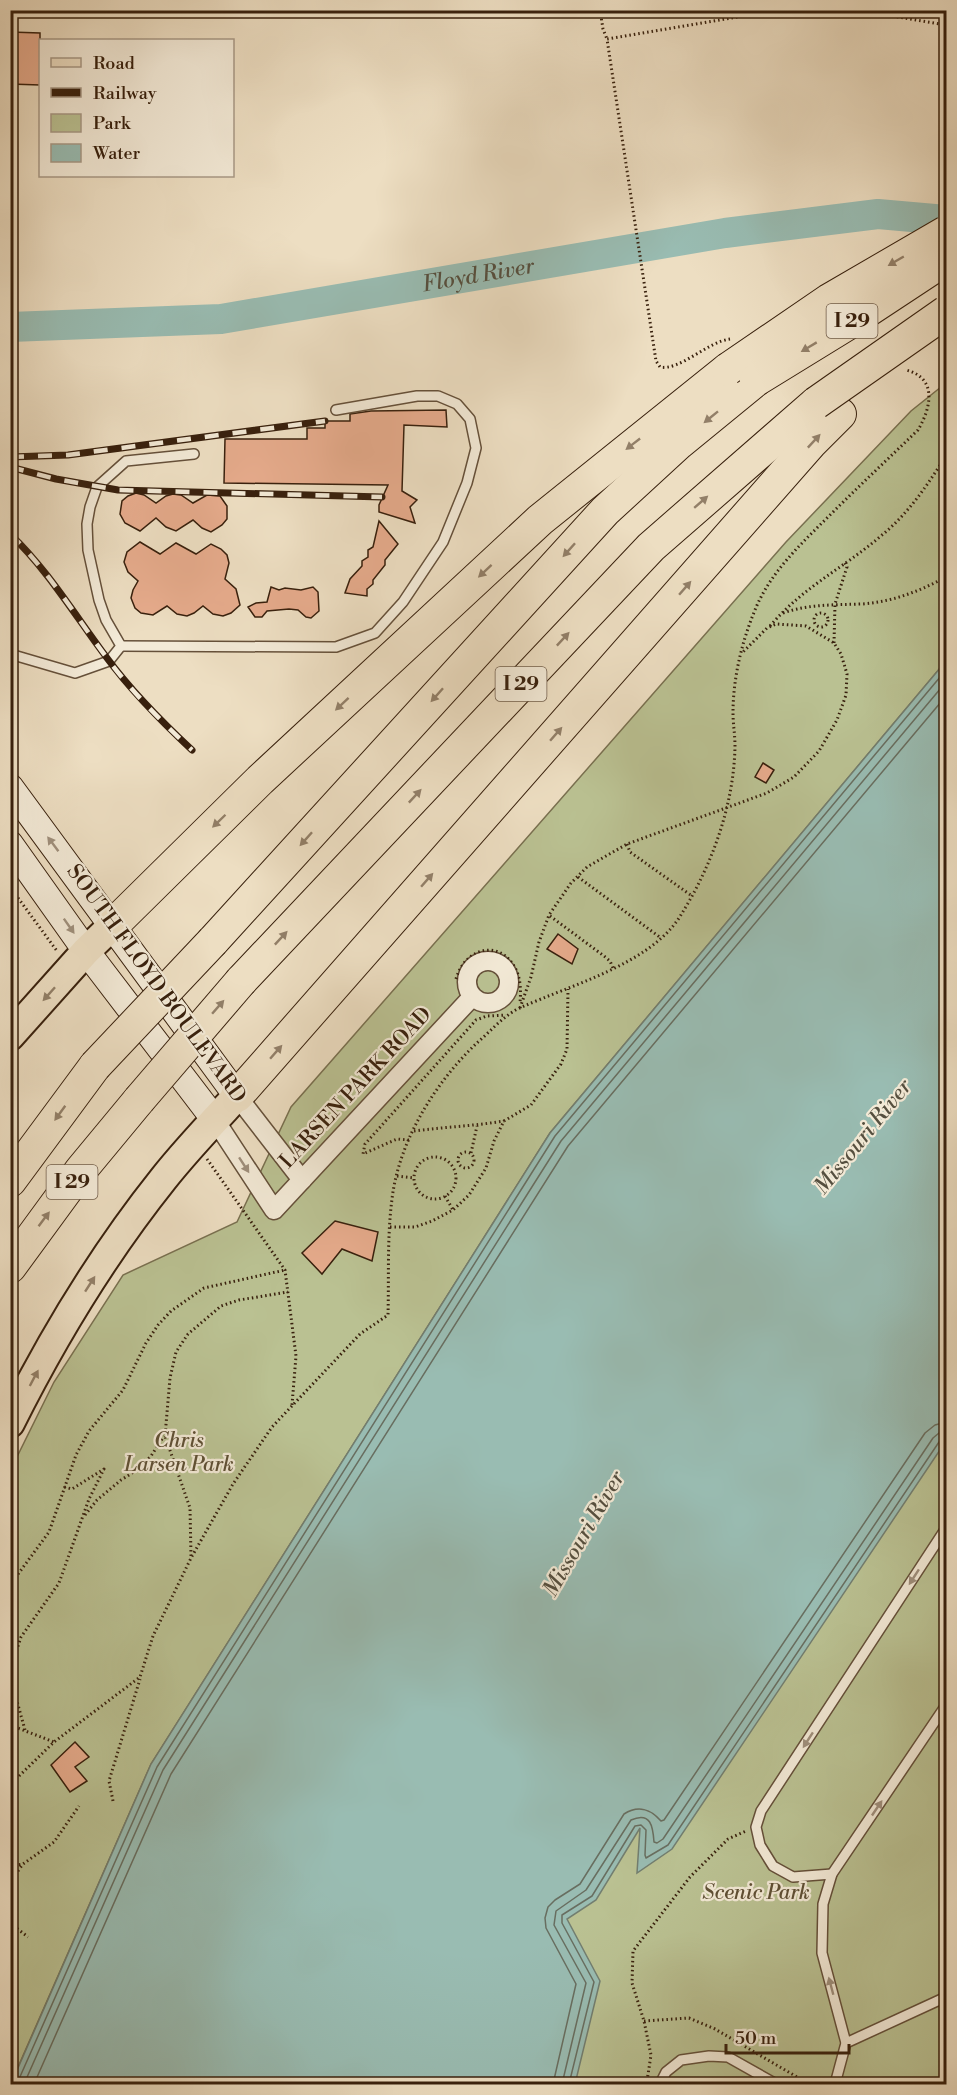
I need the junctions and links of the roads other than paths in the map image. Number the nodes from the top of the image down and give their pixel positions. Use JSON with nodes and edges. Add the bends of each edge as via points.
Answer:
{"nodes":[{"id":1,"x":946,"y":232,"type":"edge"},
{"id":2,"x":946,"y":259,"type":"edge"},
{"id":3,"x":946,"y":312,"type":"edge"},
{"id":4,"x":946,"y":319,"type":"edge"},
{"id":5,"x":742,"y":374,"type":"junction"},
{"id":6,"x":828,"y":409,"type":"junction"},
{"id":7,"x":336,"y":410,"type":"dead end"},
{"id":8,"x":194,"y":454,"type":"dead end"},
{"id":9,"x":121,"y":646,"type":"junction"},
{"id":10,"x":10,"y":654,"type":"edge"},
{"id":11,"x":10,"y":787,"type":"edge"},
{"id":12,"x":10,"y":844,"type":"edge"},
{"id":13,"x":113,"y":925,"type":"junction"},
{"id":14,"x":86,"y":951,"type":"junction"},
{"id":15,"x":472,"y":997,"type":"dead end"},
{"id":16,"x":10,"y":1036,"type":"edge"},
{"id":17,"x":237,"y":1096,"type":"junction"},
{"id":18,"x":215,"y":1120,"type":"junction"},
{"id":19,"x":302,"y":1180,"type":"junction"},
{"id":20,"x":10,"y":1181,"type":"edge"},
{"id":21,"x":274,"y":1210,"type":"joint"},
{"id":22,"x":10,"y":1267,"type":"edge"},
{"id":23,"x":10,"y":1423,"type":"edge"},
{"id":24,"x":946,"y":1528,"type":"edge"},
{"id":25,"x":946,"y":1705,"type":"edge"},
{"id":26,"x":832,"y":1874,"type":"junction"},
{"id":27,"x":946,"y":1997,"type":"edge"},
{"id":28,"x":846,"y":2043,"type":"junction"},
{"id":29,"x":660,"y":2085,"type":"edge"},
{"id":30,"x":776,"y":2085,"type":"edge"},
{"id":31,"x":835,"y":2085,"type":"edge"}],
"edges":[{"from":1,"to":5,"type":"highway","one_way":true,"bridge":true,"via":[[829,300]]},
{"from":2,"to":5,"type":"highway","number":"I 29","one_way":true,"bridge":true,"via":[[852,321]]},
{"from":3,"to":6,"type":"highway","number":"I 29","bridge":true},
{"from":4,"to":6,"type":"highway"},
{"from":5,"to":13,"type":"highway","one_way":true,"via":[[540,520],[260,780]]},
{"from":5,"to":20,"type":"highway","number":"I 29","one_way":true,"bridge":true,"via":[[679,443],[605,511],[95,1066]]},
{"from":17,"to":6,"type":"highway","one_way":true,"via":[[811,443]]},
{"from":22,"to":6,"type":"highway","number":"I 29","one_way":true,"bridge":true,"via":[[81,1170],[241,981],[651,547]]},
{"from":7,"to":9,"type":"lane","via":[[438,396],[456,404],[470,419],[476,448],[467,483],[443,542],[403,602],[375,633],[336,647]]},
{"from":8,"to":9,"type":"lane","via":[[126,461],[97,487],[87,524],[88,550],[99,600]]},
{"from":9,"to":10,"type":"lane","via":[[109,661],[75,673]]},
{"from":13,"to":11,"type":"main road","name":"SOUTH FLOYD BOULEVARD","one_way":true},
{"from":12,"to":14,"type":"main road","name":"SOUTH FLOYD BOULEVARD","one_way":true},
{"from":13,"to":14,"type":"main road"},
{"from":13,"to":17,"type":"main road","name":"SOUTH FLOYD BOULEVARD"},
{"from":14,"to":16,"type":"main road","one_way":true},
{"from":14,"to":18,"type":"main road","name":"SOUTH FLOYD BOULEVARD"},
{"from":15,"to":19,"type":"street","name":"LARSEN PARK ROAD"},
{"from":17,"to":18,"type":"main road"},
{"from":17,"to":19,"type":"street","name":"SOUTH FLOYD BOULEVARD"},
{"from":18,"to":21,"type":"street","name":"SOUTH FLOYD BOULEVARD","one_way":true},
{"from":23,"to":18,"type":"main road","one_way":true,"via":[[58,1333],[120,1237],[163,1178]]},
{"from":19,"to":21,"type":"street","name":"LARSEN PARK ROAD"},
{"from":24,"to":26,"type":"lane","one_way":true,"via":[[761,1811],[756,1827],[760,1845],[773,1866],[793,1877]]},
{"from":26,"to":25,"type":"lane","one_way":true},
{"from":28,"to":26,"type":"lane","one_way":true,"via":[[822,1953],[822,1904]]},
{"from":27,"to":28,"type":"lane"},
{"from":28,"to":31,"type":"lane"},
{"from":29,"to":30,"type":"lane","via":[[666,2072],[681,2060],[709,2056],[728,2057]]}]}
